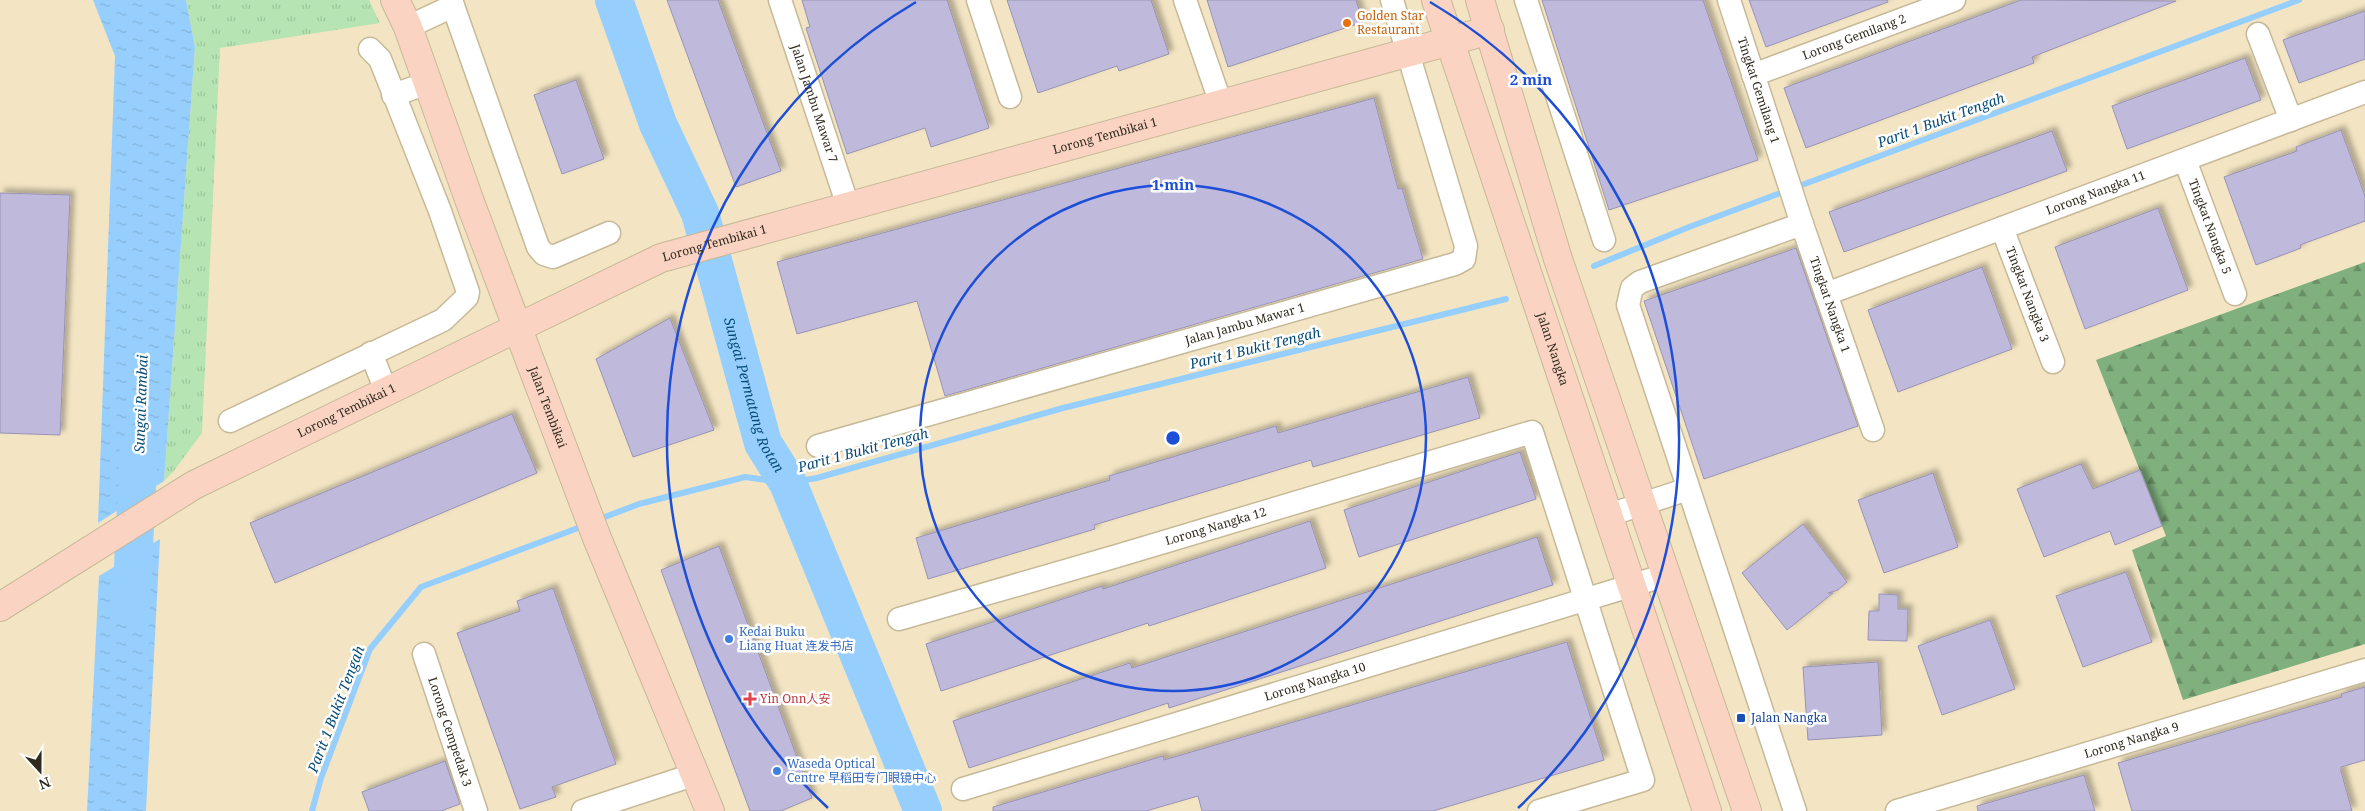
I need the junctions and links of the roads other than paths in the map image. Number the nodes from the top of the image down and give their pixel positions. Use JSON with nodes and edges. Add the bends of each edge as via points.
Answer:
{"nodes":[{"id":1,"x":395,"y":0,"type":"edge"},
{"id":2,"x":780,"y":0,"type":"edge"},
{"id":3,"x":978,"y":0,"type":"edge"},
{"id":4,"x":1185,"y":0,"type":"edge"},
{"id":5,"x":1392,"y":0,"type":"edge"},
{"id":6,"x":1436,"y":0,"type":"edge"},
{"id":7,"x":1480,"y":0,"type":"edge"},
{"id":8,"x":1526,"y":0,"type":"edge"},
{"id":9,"x":1729,"y":0,"type":"edge"},
{"id":10,"x":1954,"y":0,"type":"edge"},
{"id":11,"x":452,"y":3,"type":"edge"},
{"id":12,"x":408,"y":27,"type":"junction"},
{"id":13,"x":1490,"y":30,"type":"junction"},
{"id":14,"x":2258,"y":34,"type":"dead end"},
{"id":15,"x":1450,"y":42,"type":"junction"},
{"id":16,"x":370,"y":49,"type":"dead end"},
{"id":17,"x":1410,"y":52,"type":"junction"},
{"id":18,"x":1753,"y":76,"type":"junction"},
{"id":19,"x":428,"y":83,"type":"junction"},
{"id":20,"x":393,"y":95,"type":"junction"},
{"id":21,"x":2364,"y":95,"type":"edge"},
{"id":22,"x":1010,"y":97,"type":"dead end"},
{"id":23,"x":1221,"y":104,"type":"junction"},
{"id":24,"x":2291,"y":120,"type":"junction"},
{"id":25,"x":2185,"y":160,"type":"junction"},
{"id":26,"x":1787,"y":180,"type":"joint"},
{"id":27,"x":470,"y":202,"type":"junction"},
{"id":28,"x":848,"y":206,"type":"junction"},
{"id":29,"x":440,"y":211,"type":"junction"},
{"id":30,"x":1802,"y":224,"type":"junction"},
{"id":31,"x":2002,"y":228,"type":"junction"},
{"id":32,"x":609,"y":233,"type":"dead end"},
{"id":33,"x":1604,"y":240,"type":"dead end"},
{"id":34,"x":1826,"y":294,"type":"junction"},
{"id":35,"x":2235,"y":294,"type":"dead end"},
{"id":36,"x":518,"y":327,"type":"junction"},
{"id":37,"x":371,"y":353,"type":"junction"},
{"id":38,"x":2054,"y":362,"type":"dead end"},
{"id":39,"x":386,"y":392,"type":"junction"},
{"id":40,"x":230,"y":421,"type":"dead end"},
{"id":41,"x":1873,"y":430,"type":"dead end"},
{"id":42,"x":818,"y":446,"type":"dead end"},
{"id":43,"x":1690,"y":494,"type":"junction"},
{"id":44,"x":1642,"y":504,"type":"junction"},
{"id":45,"x":1609,"y":516,"type":"junction"},
{"id":46,"x":1666,"y":575,"type":"junction"},
{"id":47,"x":1632,"y":585,"type":"junction"},
{"id":48,"x":1585,"y":599,"type":"junction"},
{"id":49,"x":0,"y":607,"type":"edge"},
{"id":50,"x":899,"y":619,"type":"dead end"},
{"id":51,"x":424,"y":654,"type":"dead end"},
{"id":52,"x":2365,"y":670,"type":"edge"},
{"id":53,"x":696,"y":774,"type":"junction"},
{"id":54,"x":963,"y":789,"type":"dead end"},
{"id":55,"x":476,"y":811,"type":"edge"},
{"id":56,"x":583,"y":811,"type":"edge"},
{"id":57,"x":710,"y":811,"type":"edge"},
{"id":58,"x":1539,"y":811,"type":"edge"},
{"id":59,"x":1706,"y":811,"type":"edge"},
{"id":60,"x":1747,"y":811,"type":"edge"},
{"id":61,"x":1795,"y":811,"type":"edge"},
{"id":62,"x":1897,"y":811,"type":"edge"}],
"edges":[{"from":1,"to":12,"type":"street","name":"Jalan Tembikai"},
{"from":2,"to":28,"type":"street","name":"Jalan Jambu Mawar 7"},
{"from":3,"to":22,"type":"street"},
{"from":4,"to":23,"type":"street"},
{"from":5,"to":17,"type":"street"},
{"from":6,"to":15,"type":"street","name":"Jalan Nangka"},
{"from":7,"to":13,"type":"street"},
{"from":8,"to":33,"type":"street"},
{"from":9,"to":18,"type":"street","name":"Tingkat Gemilang 1"},
{"from":10,"to":18,"type":"street","name":"Lorong Gemilang 2"},
{"from":11,"to":12,"type":"street"},
{"from":11,"to":32,"type":"street","via":[[538,247],[553,257]]},
{"from":12,"to":19,"type":"street","name":"Jalan Tembikai"},
{"from":13,"to":15,"type":"street","name":"Lorong Tembikai 1"},
{"from":13,"to":44,"type":"street","via":[[1558,259]]},
{"from":14,"to":24,"type":"street"},
{"from":15,"to":17,"type":"street","name":"Lorong Tembikai 1"},
{"from":15,"to":45,"type":"street","name":"Jalan Nangka"},
{"from":16,"to":20,"type":"street","via":[[380,59]]},
{"from":17,"to":23,"type":"street","name":"Lorong Tembikai 1"},
{"from":17,"to":42,"type":"street","name":"Jalan Jambu Mawar 1","via":[[1466,246],[1464,259]]},
{"from":18,"to":26,"type":"street","name":"Tingkat Gemilang 1"},
{"from":19,"to":20,"type":"street"},
{"from":19,"to":27,"type":"street","name":"Jalan Tembikai"},
{"from":20,"to":29,"type":"street"},
{"from":21,"to":24,"type":"street","name":"Lorong Nangka 11"},
{"from":23,"to":28,"type":"street","name":"Lorong Tembikai 1"},
{"from":24,"to":25,"type":"street","name":"Lorong Nangka 11"},
{"from":25,"to":31,"type":"street","name":"Lorong Nangka 11"},
{"from":25,"to":35,"type":"street","name":"Tingkat Nangka 5"},
{"from":26,"to":30,"type":"street","name":"Tingkat Nangka 1"},
{"from":27,"to":29,"type":"street"},
{"from":27,"to":36,"type":"street","name":"Jalan Tembikai"},
{"from":28,"to":36,"type":"street","name":"Lorong Tembikai 1","via":[[661,258]]},
{"from":29,"to":37,"type":"street","via":[[467,286],[467,297],[443,320]]},
{"from":30,"to":34,"type":"street","name":"Tingkat Nangka 1"},
{"from":30,"to":43,"type":"street","via":[[1640,282],[1632,288],[1628,305]]},
{"from":31,"to":34,"type":"street","name":"Lorong Nangka 11"},
{"from":31,"to":38,"type":"street","name":"Tingkat Nangka 3"},
{"from":34,"to":41,"type":"street","name":"Tingkat Nangka 1"},
{"from":36,"to":39,"type":"street","name":"Lorong Tembikai 1"},
{"from":36,"to":53,"type":"street","name":"Jalan Tembikai","via":[[597,538]]},
{"from":37,"to":39,"type":"street"},
{"from":37,"to":40,"type":"street"},
{"from":39,"to":49,"type":"street","name":"Lorong Tembikai 1","via":[[194,485]]},
{"from":43,"to":44,"type":"street"},
{"from":43,"to":61,"type":"street"},
{"from":44,"to":45,"type":"street"},
{"from":44,"to":46,"type":"street"},
{"from":45,"to":47,"type":"street","name":"Jalan Nangka"},
{"from":46,"to":47,"type":"street","name":"Lorong Nangka 10"},
{"from":46,"to":60,"type":"street"},
{"from":47,"to":48,"type":"street","name":"Lorong Nangka 10"},
{"from":47,"to":59,"type":"street","name":"Jalan Nangka"},
{"from":48,"to":50,"type":"street","name":"Lorong Nangka 12","via":[[1532,432]]},
{"from":48,"to":54,"type":"street","name":"Lorong Nangka 10"},
{"from":48,"to":58,"type":"street","via":[[1643,780]]},
{"from":51,"to":55,"type":"street","name":"Lorong Cempedak 3"},
{"from":52,"to":62,"type":"street","name":"Lorong Nangka 9"},
{"from":53,"to":56,"type":"street"},
{"from":53,"to":57,"type":"street","name":"Jalan Tembikai"}]}
